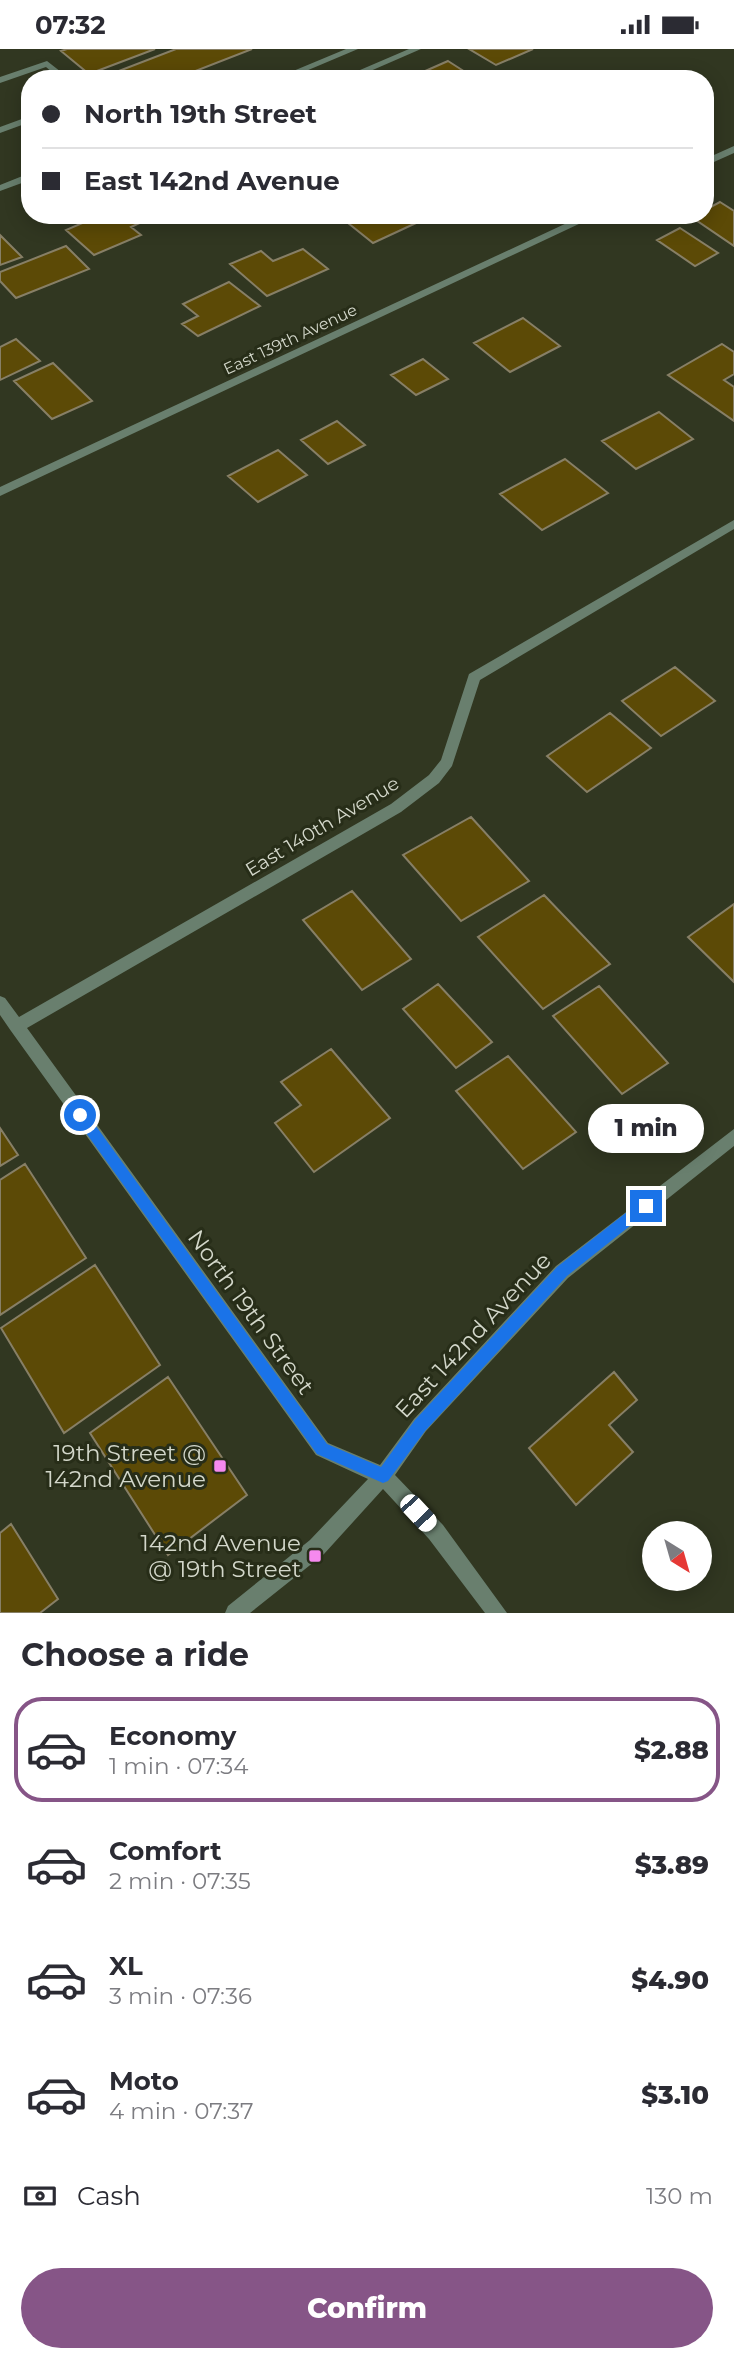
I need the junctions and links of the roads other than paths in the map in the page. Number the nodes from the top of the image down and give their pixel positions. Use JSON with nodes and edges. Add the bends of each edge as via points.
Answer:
{"nodes":[{"id":1,"x":354,"y":49,"type":"edge"},
{"id":2,"x":417,"y":49,"type":"edge"},
{"id":3,"x":29,"y":70,"type":"edge"},
{"id":4,"x":55,"y":70,"type":"edge"},
{"id":5,"x":301,"y":70,"type":"edge"},
{"id":6,"x":365,"y":70,"type":"edge"},
{"id":7,"x":21,"y":73,"type":"edge"},
{"id":8,"x":0,"y":80,"type":"edge"},
{"id":9,"x":21,"y":122,"type":"edge"},
{"id":10,"x":0,"y":130,"type":"edge"},
{"id":11,"x":734,"y":149,"type":"edge"},
{"id":12,"x":714,"y":159,"type":"edge"},
{"id":13,"x":21,"y":180,"type":"edge"},
{"id":14,"x":0,"y":188,"type":"edge"},
{"id":15,"x":574,"y":224,"type":"edge"},
{"id":16,"x":0,"y":492,"type":"edge"},
{"id":17,"x":734,"y":524,"type":"edge"},
{"id":18,"x":0,"y":1003,"type":"edge"},
{"id":19,"x":16,"y":1026,"type":"junction"},
{"id":20,"x":734,"y":1136,"type":"edge"},
{"id":21,"x":383,"y":1476,"type":"junction"},
{"id":22,"x":235,"y":1613,"type":"edge"},
{"id":23,"x":497,"y":1613,"type":"edge"}],
"edges":[{"from":1,"to":5,"type":"street"},
{"from":2,"to":6,"type":"street"},
{"from":3,"to":4,"type":"street","via":[[47,64]]},
{"from":7,"to":8,"type":"street"},
{"from":9,"to":10,"type":"street"},
{"from":11,"to":12,"type":"street"},
{"from":13,"to":14,"type":"street"},
{"from":15,"to":16,"type":"street","name":"East 139th Avenue"},
{"from":17,"to":19,"type":"street","name":"East 140th Avenue","via":[[474,677],[447,762],[434,779],[396,808]]},
{"from":18,"to":19,"type":"street","name":"North 19th Street"},
{"from":19,"to":21,"type":"street","name":"North 19th Street","via":[[322,1449]]},
{"from":20,"to":21,"type":"street","name":"East 142nd Avenue","via":[[562,1272],[420,1426]]},
{"from":21,"to":22,"type":"street","name":"East 142nd Avenue","via":[[317,1547]]},
{"from":21,"to":23,"type":"street","name":"North 19th Street","via":[[436,1532]]}]}
